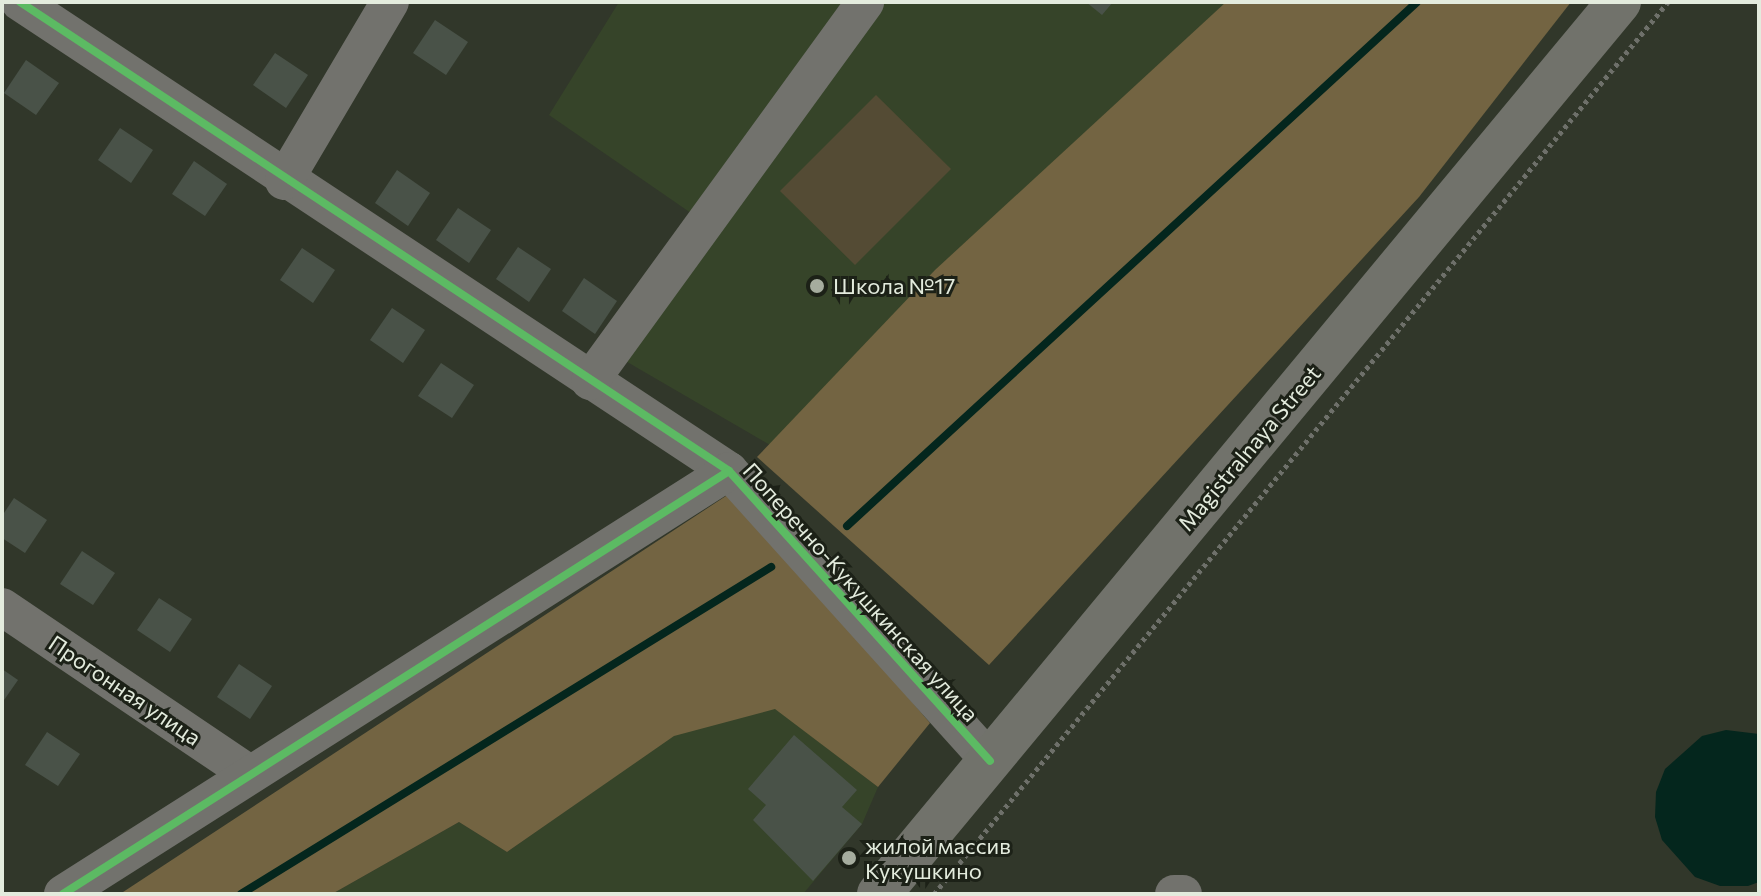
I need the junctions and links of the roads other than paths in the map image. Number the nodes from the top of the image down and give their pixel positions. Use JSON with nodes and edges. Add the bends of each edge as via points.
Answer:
{"nodes":[{"id":1,"x":20,"y":2,"type":"edge"},
{"id":2,"x":390,"y":2,"type":"edge"},
{"id":3,"x":865,"y":2,"type":"edge"},
{"id":4,"x":1619,"y":2,"type":"edge"},
{"id":5,"x":284,"y":181,"type":"junction"},
{"id":6,"x":590,"y":381,"type":"junction"},
{"id":7,"x":729,"y":471,"type":"junction"},
{"id":8,"x":2,"y":607,"type":"edge"},
{"id":9,"x":990,"y":761,"type":"junction"},
{"id":10,"x":248,"y":773,"type":"junction"},
{"id":11,"x":63,"y":894,"type":"edge"},
{"id":12,"x":879,"y":894,"type":"edge"},
{"id":13,"x":1174,"y":894,"type":"edge"},
{"id":14,"x":1183,"y":894,"type":"edge"}],
"edges":[{"from":1,"to":5,"type":"street","name":"Поперечно-Кукушкинская улица"},
{"from":2,"to":5,"type":"street"},
{"from":3,"to":6,"type":"street"},
{"from":4,"to":9,"type":"main road","name":"Magistralnaya Street"},
{"from":5,"to":6,"type":"street","name":"Поперечно-Кукушкинская улица"},
{"from":6,"to":7,"type":"street","name":"Поперечно-Кукушкинская улица"},
{"from":7,"to":9,"type":"street","name":"Поперечно-Кукушкинская улица"},
{"from":7,"to":10,"type":"street"},
{"from":8,"to":10,"type":"street","name":"Прогонная улица"},
{"from":9,"to":12,"type":"main road","name":"Magistralnaya Street"},
{"from":10,"to":11,"type":"street"},
{"from":13,"to":14,"type":"street"}]}
